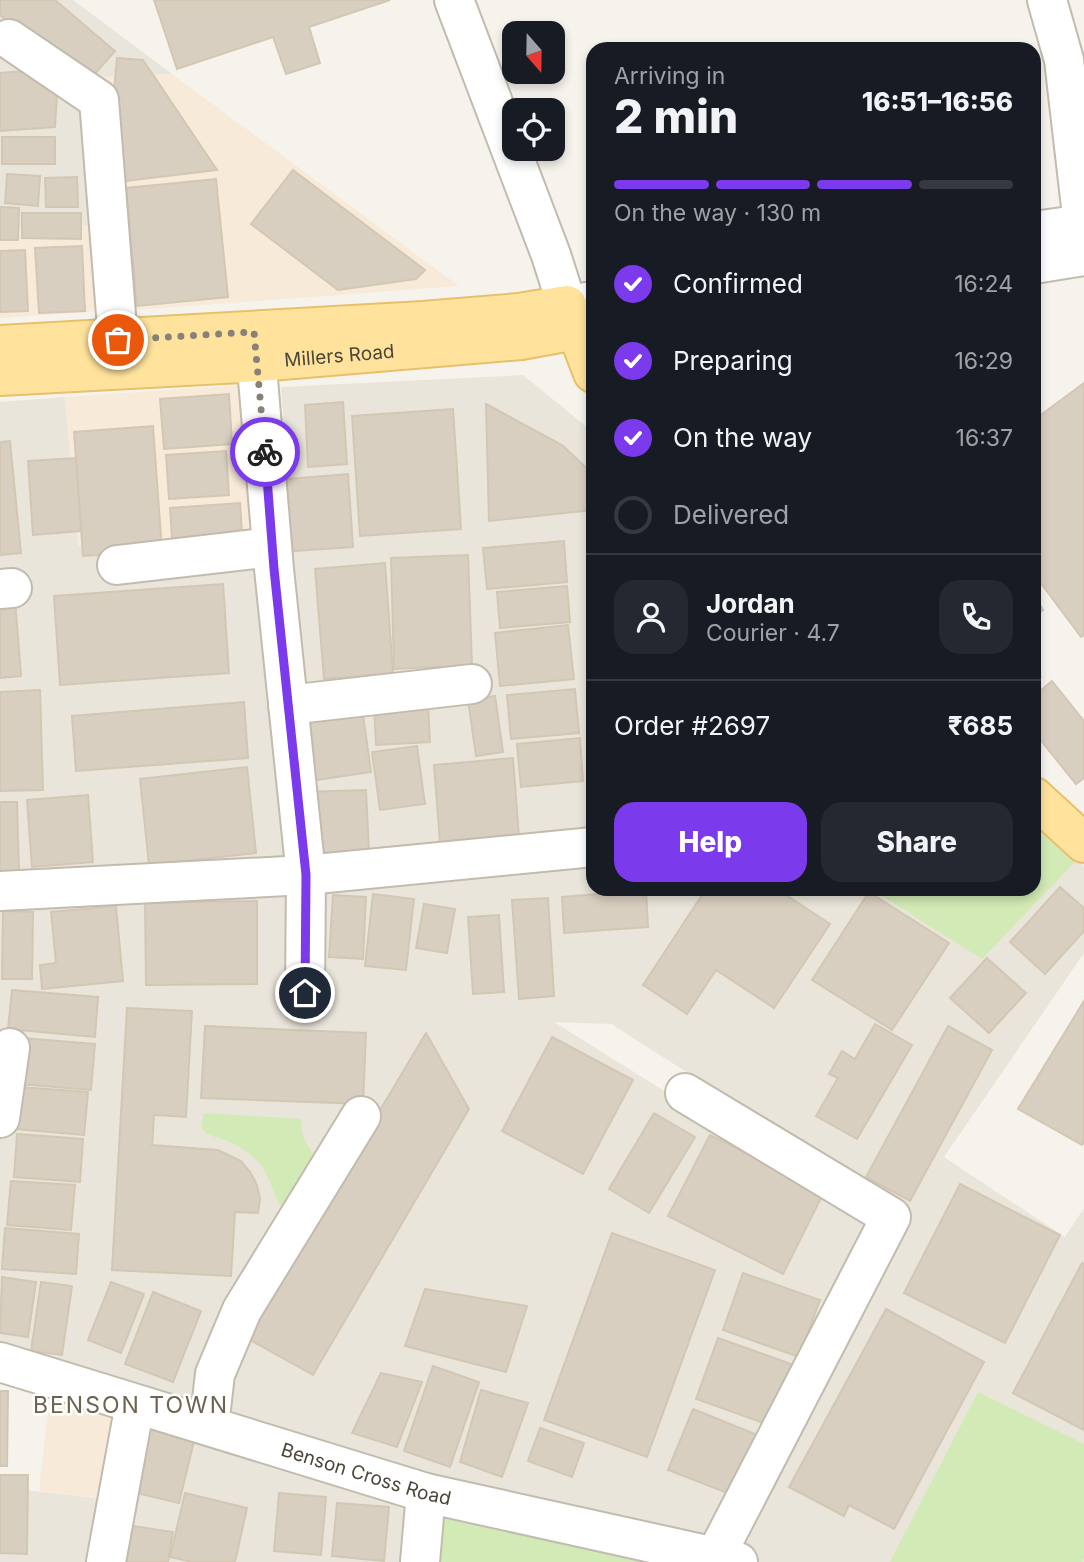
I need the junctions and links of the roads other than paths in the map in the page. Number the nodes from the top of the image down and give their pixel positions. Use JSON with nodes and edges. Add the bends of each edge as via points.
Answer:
{"nodes":[{"id":1,"x":454,"y":0,"type":"edge"},
{"id":2,"x":1047,"y":0,"type":"edge"},
{"id":3,"x":9,"y":39,"type":"dead end"},
{"id":4,"x":1041,"y":232,"type":"edge"},
{"id":5,"x":1083,"y":235,"type":"edge"},
{"id":6,"x":1041,"y":260,"type":"edge"},
{"id":7,"x":582,"y":316,"type":"edge"},
{"id":8,"x":586,"y":337,"type":"edge"},
{"id":9,"x":118,"y":340,"type":"junction"},
{"id":10,"x":0,"y":345,"type":"edge"},
{"id":11,"x":256,"y":347,"type":"junction"},
{"id":12,"x":0,"y":376,"type":"edge"},
{"id":13,"x":272,"y":547,"type":"junction"},
{"id":14,"x":117,"y":565,"type":"dead end"},
{"id":15,"x":472,"y":684,"type":"dead end"},
{"id":16,"x":288,"y":705,"type":"junction"},
{"id":17,"x":1041,"y":803,"type":"edge"},
{"id":18,"x":1084,"y":843,"type":"edge"},
{"id":19,"x":586,"y":848,"type":"edge"},
{"id":20,"x":306,"y":875,"type":"junction"},
{"id":21,"x":0,"y":891,"type":"edge"},
{"id":22,"x":305,"y":993,"type":"dead end"},
{"id":23,"x":10,"y":1048,"type":"dead end"},
{"id":24,"x":685,"y":1093,"type":"dead end"},
{"id":25,"x":361,"y":1116,"type":"dead end"},
{"id":26,"x":0,"y":1118,"type":"edge"},
{"id":27,"x":0,"y":1362,"type":"edge"},
{"id":28,"x":135,"y":1404,"type":"junction"},
{"id":29,"x":209,"y":1426,"type":"junction"},
{"id":30,"x":426,"y":1493,"type":"junction"},
{"id":31,"x":727,"y":1560,"type":"edge"},
{"id":32,"x":106,"y":1562,"type":"edge"},
{"id":33,"x":420,"y":1562,"type":"edge"}],
"edges":[{"from":1,"to":7,"type":"street","via":[[551,255]]},
{"from":2,"to":5,"type":"street","via":[[1064,60]]},
{"from":3,"to":9,"type":"street","via":[[99,100]]},
{"from":4,"to":5,"type":"street"},
{"from":5,"to":6,"type":"street"},
{"from":7,"to":8,"type":"main road"},
{"from":7,"to":11,"type":"main road","name":"Millers Road","via":[[519,313],[437,320]]},
{"from":9,"to":10,"type":"main road","name":"Millers Road"},
{"from":9,"to":11,"type":"main road","name":"Millers Road"},
{"from":11,"to":12,"type":"main road","name":"Millers Road"},
{"from":11,"to":13,"type":"street"},
{"from":13,"to":14,"type":"street"},
{"from":13,"to":16,"type":"street"},
{"from":15,"to":16,"type":"street"},
{"from":16,"to":20,"type":"street"},
{"from":17,"to":18,"type":"main road"},
{"from":19,"to":20,"type":"street"},
{"from":20,"to":21,"type":"street"},
{"from":20,"to":22,"type":"street"},
{"from":23,"to":26,"type":"street"},
{"from":24,"to":31,"type":"street","via":[[891,1217]]},
{"from":25,"to":29,"type":"street","via":[[242,1310],[215,1374]]},
{"from":27,"to":28,"type":"street","name":"Benson Cross Road"},
{"from":28,"to":29,"type":"street","name":"Benson Cross Road"},
{"from":28,"to":32,"type":"street"},
{"from":29,"to":30,"type":"street","name":"Benson Cross Road"},
{"from":30,"to":31,"type":"street","name":"Benson Cross Road"},
{"from":30,"to":33,"type":"street"}]}
